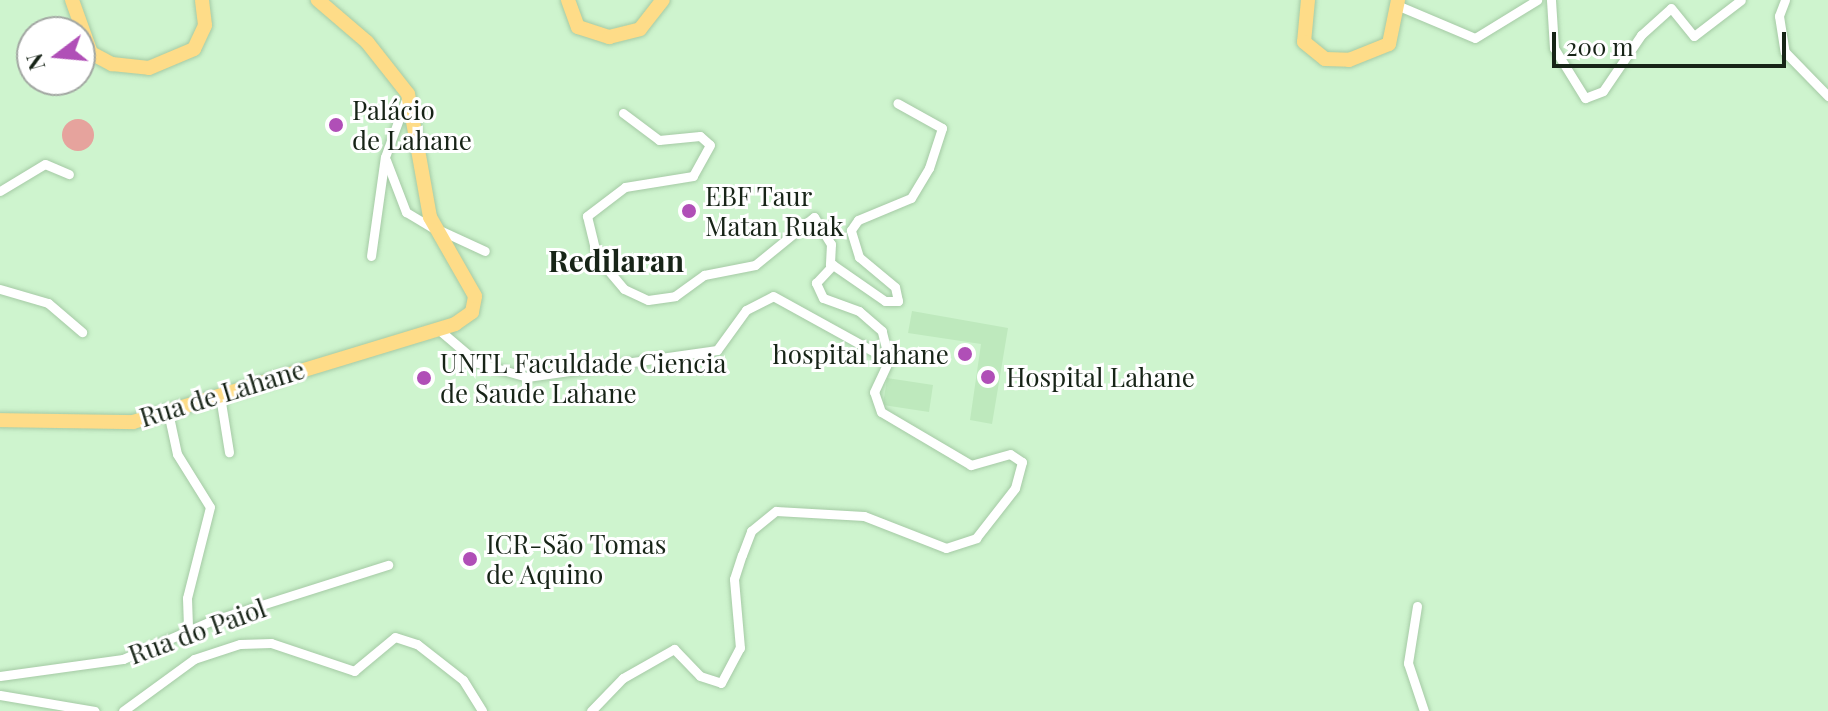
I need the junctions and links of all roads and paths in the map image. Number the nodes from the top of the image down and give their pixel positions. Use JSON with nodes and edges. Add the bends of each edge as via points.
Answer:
{"nodes":[{"id":1,"x":72,"y":0,"type":"edge"},
{"id":2,"x":202,"y":0,"type":"edge"},
{"id":3,"x":318,"y":0,"type":"edge"},
{"id":4,"x":568,"y":0,"type":"edge"},
{"id":5,"x":663,"y":0,"type":"edge"},
{"id":6,"x":1308,"y":0,"type":"edge"},
{"id":7,"x":1537,"y":0,"type":"edge"},
{"id":8,"x":1551,"y":0,"type":"edge"},
{"id":9,"x":1741,"y":0,"type":"edge"},
{"id":10,"x":1785,"y":0,"type":"edge"},
{"id":11,"x":1398,"y":3,"type":"edge"},
{"id":12,"x":408,"y":94,"type":"junction"},
{"id":13,"x":1828,"y":96,"type":"edge"},
{"id":14,"x":897,"y":103,"type":"dead end"},
{"id":15,"x":623,"y":113,"type":"dead end"},
{"id":16,"x":385,"y":157,"type":"junction"},
{"id":17,"x":69,"y":174,"type":"dead end"},
{"id":18,"x":0,"y":191,"type":"edge"},
{"id":19,"x":434,"y":228,"type":"junction"},
{"id":20,"x":485,"y":251,"type":"dead end"},
{"id":21,"x":371,"y":256,"type":"dead end"},
{"id":22,"x":830,"y":265,"type":"junction"},
{"id":23,"x":0,"y":289,"type":"edge"},
{"id":24,"x":438,"y":329,"type":"junction"},
{"id":25,"x":82,"y":332,"type":"dead end"},
{"id":26,"x":889,"y":360,"type":"junction"},
{"id":27,"x":220,"y":396,"type":"junction"},
{"id":28,"x":168,"y":412,"type":"junction"},
{"id":29,"x":0,"y":420,"type":"edge"},
{"id":30,"x":229,"y":452,"type":"dead end"},
{"id":31,"x":388,"y":565,"type":"dead end"},
{"id":32,"x":1417,"y":606,"type":"dead end"},
{"id":33,"x":188,"y":624,"type":"junction"},
{"id":34,"x":0,"y":676,"type":"edge"},
{"id":35,"x":0,"y":695,"type":"edge"},
{"id":36,"x":95,"y":711,"type":"edge"},
{"id":37,"x":123,"y":711,"type":"edge"},
{"id":38,"x":482,"y":711,"type":"edge"},
{"id":39,"x":591,"y":711,"type":"edge"},
{"id":40,"x":1424,"y":711,"type":"edge"}],
"edges":[{"from":1,"to":2,"type":"main road","via":[[91,53],[112,64],[149,68],[194,49],[205,25]]},
{"from":3,"to":12,"type":"main road","via":[[367,42]]},
{"from":4,"to":5,"type":"main road","via":[[578,27],[609,37],[640,29]]},
{"from":6,"to":11,"type":"main road","via":[[1304,42],[1336,60],[1365,60],[1389,44]]},
{"from":7,"to":11,"type":"street","via":[[1475,38]]},
{"from":8,"to":9,"type":"street","via":[[1554,48],[1585,98],[1603,91],[1641,35],[1671,8],[1694,36]]},
{"from":10,"to":13,"type":"street","via":[[1779,16],[1785,52]]},
{"from":12,"to":16,"type":"street"},
{"from":12,"to":19,"type":"main road"},
{"from":14,"to":22,"type":"street","via":[[942,128],[929,168],[911,198],[858,220],[851,235],[859,257],[895,287],[898,301],[885,301]]},
{"from":15,"to":22,"type":"street","via":[[659,140],[700,136],[710,145],[693,176],[625,187],[587,216],[597,257],[624,289],[663,299],[704,275],[751,267],[792,240],[810,217],[824,227]]},
{"from":16,"to":19,"type":"street","via":[[406,212]]},
{"from":16,"to":21,"type":"street"},
{"from":17,"to":18,"type":"street","via":[[45,164]]},
{"from":19,"to":20,"type":"street"},
{"from":19,"to":24,"type":"main road","name":"Rua de Lahane","via":[[476,303],[466,318]]},
{"from":22,"to":26,"type":"street","via":[[818,275],[818,291],[882,331]]},
{"from":23,"to":25,"type":"street","via":[[48,303]]},
{"from":24,"to":26,"type":"street","via":[[478,363],[527,377],[717,350],[746,310],[779,296]]},
{"from":24,"to":27,"type":"main road","name":"Rua de Lahane"},
{"from":26,"to":39,"type":"street","via":[[874,392],[881,412],[971,465],[1010,454],[1022,462],[1015,488],[976,538],[946,548],[864,516],[776,511],[751,531],[734,579],[740,648],[721,683],[700,676],[674,649],[623,678]]},
{"from":27,"to":28,"type":"main road","name":"Rua de Lahane"},
{"from":27,"to":30,"type":"street"},
{"from":28,"to":29,"type":"main road","name":"Rua de Lahane","via":[[86,424]]},
{"from":28,"to":33,"type":"street","via":[[177,454],[210,507],[187,604]]},
{"from":31,"to":33,"type":"street","name":"Rua do Paiol"},
{"from":32,"to":40,"type":"street","via":[[1408,663]]},
{"from":33,"to":34,"type":"street","name":"Rua do Paiol","via":[[107,663]]},
{"from":35,"to":36,"type":"street"},
{"from":37,"to":38,"type":"street","via":[[194,659],[240,644],[271,643],[354,671],[395,637],[417,644],[463,680]]}]}
